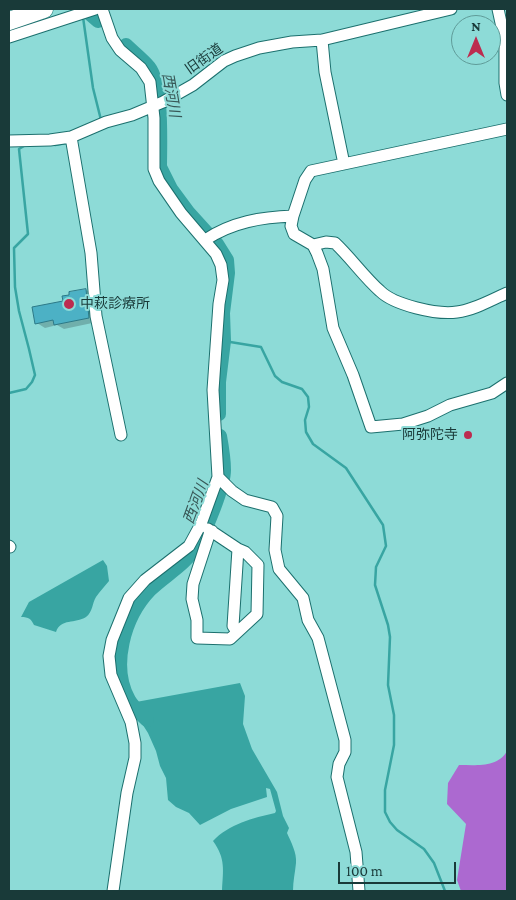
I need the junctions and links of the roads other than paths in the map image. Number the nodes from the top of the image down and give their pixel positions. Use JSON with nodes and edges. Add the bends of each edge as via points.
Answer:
{"nodes":[{"id":1,"x":44,"y":9,"type":"edge"},
{"id":2,"x":102,"y":9,"type":"edge"},
{"id":3,"x":451,"y":9,"type":"edge"},
{"id":4,"x":498,"y":9,"type":"edge"},
{"id":5,"x":87,"y":11,"type":"edge"},
{"id":6,"x":9,"y":21,"type":"edge"},
{"id":7,"x":9,"y":37,"type":"edge"},
{"id":8,"x":322,"y":40,"type":"junction"},
{"id":9,"x":507,"y":95,"type":"edge"},
{"id":10,"x":157,"y":105,"type":"junction"},
{"id":11,"x":507,"y":130,"type":"edge"},
{"id":12,"x":71,"y":140,"type":"junction"},
{"id":13,"x":9,"y":141,"type":"edge"},
{"id":14,"x":344,"y":164,"type":"junction"},
{"id":15,"x":293,"y":216,"type":"junction"},
{"id":16,"x":209,"y":237,"type":"junction"},
{"id":17,"x":313,"y":245,"type":"junction"},
{"id":18,"x":507,"y":293,"type":"edge"},
{"id":19,"x":507,"y":383,"type":"edge"},
{"id":20,"x":121,"y":436,"type":"dead end"},
{"id":21,"x":220,"y":479,"type":"junction"},
{"id":22,"x":206,"y":527,"type":"junction"},
{"id":23,"x":238,"y":548,"type":"junction"},
{"id":24,"x":237,"y":632,"type":"junction"},
{"id":25,"x":113,"y":891,"type":"edge"},
{"id":26,"x":359,"y":891,"type":"edge"}],
"edges":[{"from":1,"to":6,"type":"highway"},
{"from":2,"to":10,"type":"street","via":[[112,38],[120,50],[141,68],[150,82]]},
{"from":3,"to":8,"type":"street","name":"旧街道"},
{"from":4,"to":9,"type":"street","via":[[505,41]]},
{"from":5,"to":7,"type":"street"},
{"from":8,"to":10,"type":"street","name":"旧街道","via":[[259,48],[235,56]]},
{"from":8,"to":14,"type":"street","via":[[325,72]]},
{"from":10,"to":12,"type":"street","name":"旧街道","via":[[101,124]]},
{"from":10,"to":16,"type":"street","via":[[154,168],[159,181],[181,213]]},
{"from":11,"to":14,"type":"street"},
{"from":12,"to":13,"type":"street","name":"旧街道"},
{"from":12,"to":20,"type":"street","via":[[91,253],[96,316]]},
{"from":14,"to":15,"type":"street","via":[[311,171]]},
{"from":15,"to":16,"type":"street","via":[[255,218]]},
{"from":15,"to":17,"type":"street","via":[[291,226],[294,234]]},
{"from":16,"to":21,"type":"street","via":[[221,265],[223,280],[212,390]]},
{"from":17,"to":18,"type":"street","via":[[335,243],[381,293],[409,306],[458,312]]},
{"from":17,"to":19,"type":"street","via":[[323,269],[332,328],[371,427],[403,424],[428,416],[450,405],[492,393]]},
{"from":21,"to":22,"type":"street"},
{"from":21,"to":26,"type":"street","via":[[245,500],[272,507],[278,516],[275,550],[279,569],[303,598],[308,620],[318,638],[345,740],[345,752],[337,777],[356,852]]},
{"from":22,"to":23,"type":"street"},
{"from":22,"to":24,"type":"street","via":[[209,535],[193,584],[198,638],[230,639]]},
{"from":22,"to":25,"type":"street","via":[[189,546],[144,580],[129,598],[112,640],[109,656],[111,674],[135,743]]},
{"from":23,"to":24,"type":"street","via":[[233,626]]},
{"from":23,"to":24,"type":"street","via":[[258,565],[257,614]]}]}
